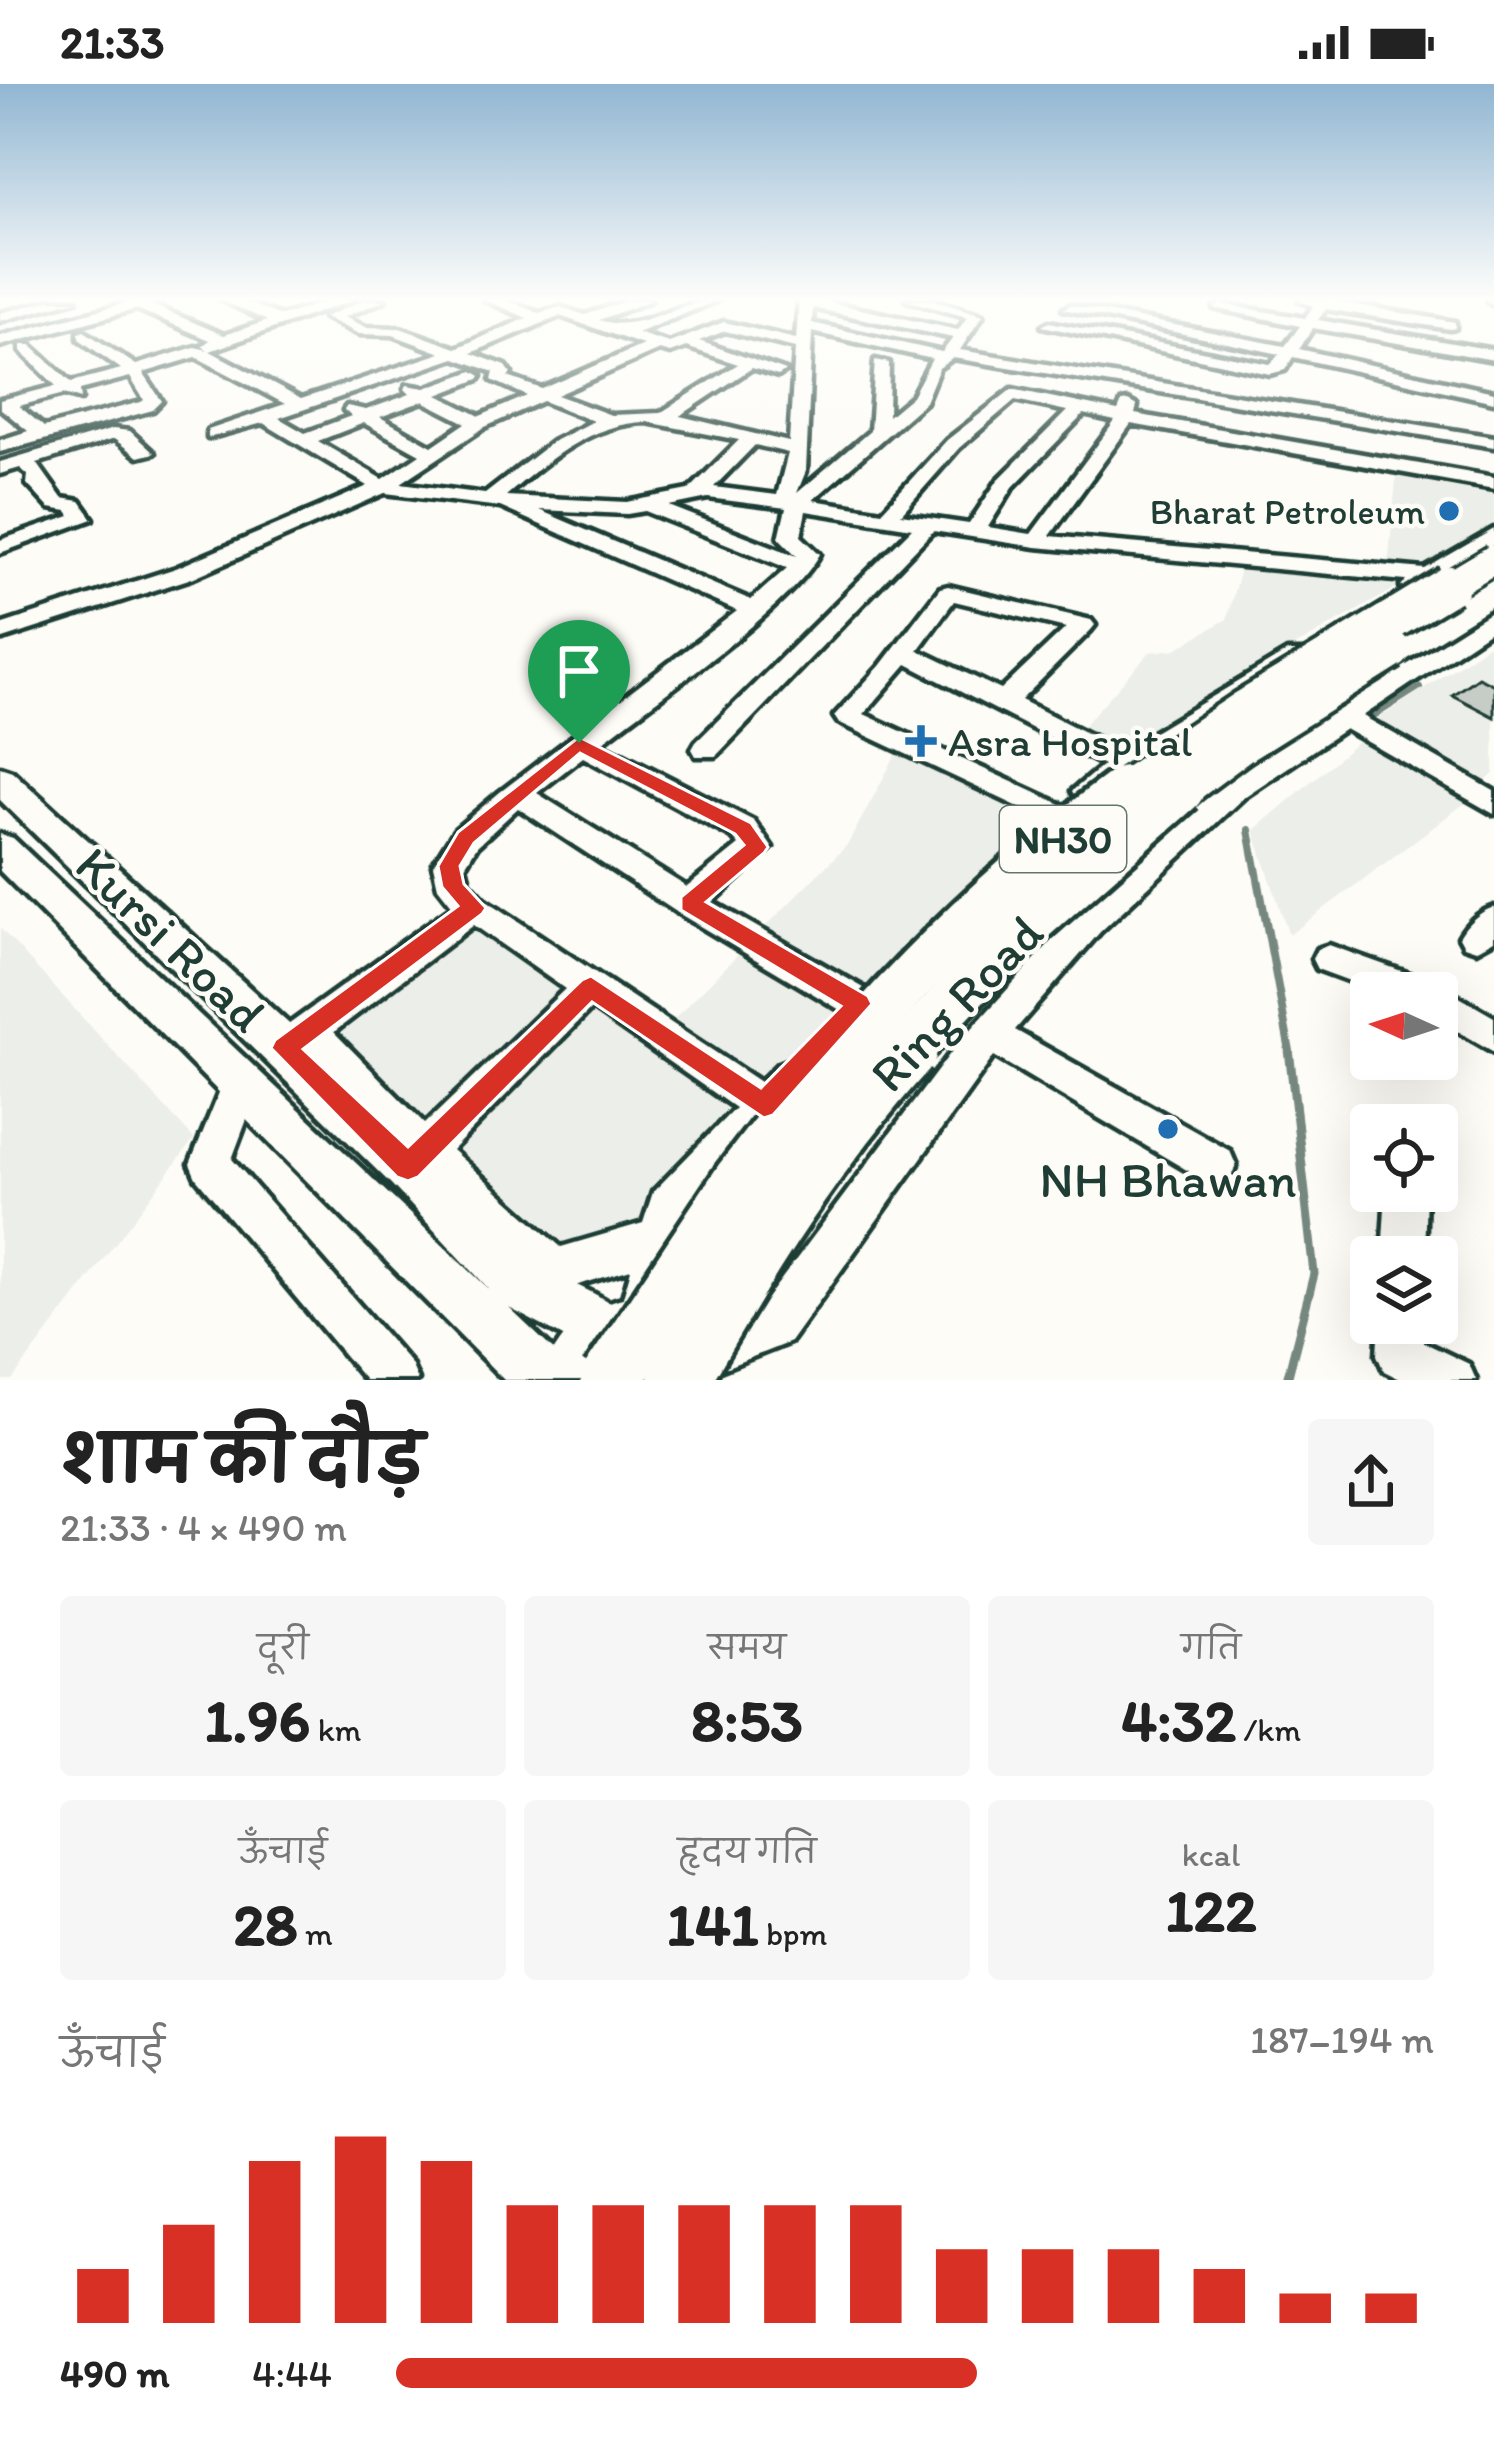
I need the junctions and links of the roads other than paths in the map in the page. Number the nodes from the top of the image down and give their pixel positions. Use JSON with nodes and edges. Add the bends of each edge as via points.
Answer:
{"nodes":[{"id":1,"x":39,"y":360,"type":"edge"},
{"id":2,"x":119,"y":360,"type":"edge"},
{"id":3,"x":168,"y":360,"type":"edge"},
{"id":4,"x":219,"y":360,"type":"edge"},
{"id":5,"x":430,"y":360,"type":"edge"},
{"id":6,"x":475,"y":360,"type":"edge"},
{"id":7,"x":621,"y":360,"type":"edge"},
{"id":8,"x":746,"y":360,"type":"edge"},
{"id":9,"x":802,"y":360,"type":"edge"},
{"id":10,"x":940,"y":360,"type":"edge"},
{"id":11,"x":1048,"y":360,"type":"edge"},
{"id":12,"x":1110,"y":360,"type":"edge"},
{"id":13,"x":1179,"y":360,"type":"edge"},
{"id":14,"x":1282,"y":360,"type":"edge"},
{"id":15,"x":1329,"y":360,"type":"edge"},
{"id":16,"x":1427,"y":360,"type":"edge"},
{"id":17,"x":751,"y":362,"type":"junction"},
{"id":18,"x":881,"y":363,"type":"dead end"},
{"id":19,"x":778,"y":370,"type":"dead end"},
{"id":20,"x":134,"y":371,"type":"junction"},
{"id":21,"x":1060,"y":373,"type":"junction"},
{"id":22,"x":385,"y":375,"type":"junction"},
{"id":23,"x":473,"y":376,"type":"dead end"},
{"id":24,"x":1101,"y":380,"type":"junction"},
{"id":25,"x":1415,"y":380,"type":"junction"},
{"id":26,"x":1133,"y":386,"type":"junction"},
{"id":27,"x":67,"y":388,"type":"junction"},
{"id":28,"x":419,"y":393,"type":"junction"},
{"id":29,"x":326,"y":395,"type":"junction"},
{"id":30,"x":543,"y":395,"type":"junction"},
{"id":31,"x":1494,"y":397,"type":"edge"},
{"id":32,"x":1040,"y":400,"type":"junction"},
{"id":33,"x":299,"y":405,"type":"junction"},
{"id":34,"x":6,"y":408,"type":"edge"},
{"id":35,"x":1079,"y":409,"type":"junction"},
{"id":36,"x":363,"y":416,"type":"junction"},
{"id":37,"x":265,"y":417,"type":"junction"},
{"id":38,"x":1126,"y":418,"type":"junction"},
{"id":39,"x":1344,"y":418,"type":"junction"},
{"id":40,"x":157,"y":420,"type":"dead end"},
{"id":41,"x":608,"y":420,"type":"junction"},
{"id":42,"x":662,"y":420,"type":"junction"},
{"id":43,"x":479,"y":423,"type":"junction"},
{"id":44,"x":107,"y":426,"type":"junction"},
{"id":45,"x":40,"y":433,"type":"junction"},
{"id":46,"x":214,"y":434,"type":"dead end"},
{"id":47,"x":879,"y":434,"type":"junction"},
{"id":48,"x":750,"y":439,"type":"junction"},
{"id":49,"x":304,"y":440,"type":"junction"},
{"id":50,"x":1494,"y":442,"type":"edge"},
{"id":51,"x":0,"y":446,"type":"edge"},
{"id":52,"x":797,"y":450,"type":"junction"},
{"id":53,"x":145,"y":453,"type":"dead end"},
{"id":54,"x":1337,"y":453,"type":"junction"},
{"id":55,"x":433,"y":454,"type":"junction"},
{"id":56,"x":23,"y":460,"type":"junction"},
{"id":57,"x":0,"y":468,"type":"edge"},
{"id":58,"x":1494,"y":483,"type":"edge"},
{"id":59,"x":383,"y":487,"type":"junction"},
{"id":60,"x":696,"y":494,"type":"junction"},
{"id":61,"x":497,"y":501,"type":"junction"},
{"id":62,"x":790,"y":503,"type":"junction"},
{"id":63,"x":646,"y":504,"type":"junction"},
{"id":64,"x":885,"y":520,"type":"junction"},
{"id":65,"x":925,"y":527,"type":"junction"},
{"id":66,"x":973,"y":534,"type":"junction"},
{"id":67,"x":1494,"y":535,"type":"edge"},
{"id":68,"x":1036,"y":541,"type":"junction"},
{"id":69,"x":0,"y":547,"type":"edge"},
{"id":70,"x":1494,"y":559,"type":"edge"},
{"id":71,"x":802,"y":566,"type":"junction"},
{"id":72,"x":1429,"y":576,"type":"junction"},
{"id":73,"x":754,"y":610,"type":"junction"},
{"id":74,"x":1490,"y":620,"type":"edge"},
{"id":75,"x":0,"y":633,"type":"edge"},
{"id":76,"x":903,"y":652,"type":"junction"},
{"id":77,"x":1268,"y":674,"type":"junction"},
{"id":78,"x":1004,"y":702,"type":"junction"},
{"id":79,"x":1344,"y":717,"type":"junction"},
{"id":80,"x":579,"y":743,"type":"junction"},
{"id":81,"x":706,"y":749,"type":"dead end"},
{"id":82,"x":1123,"y":764,"type":"junction"},
{"id":83,"x":0,"y":779,"type":"edge"},
{"id":84,"x":517,"y":794,"type":"junction"},
{"id":85,"x":1494,"y":803,"type":"edge"},
{"id":86,"x":1057,"y":814,"type":"junction"},
{"id":87,"x":0,"y":848,"type":"edge"},
{"id":88,"x":689,"y":904,"type":"junction"},
{"id":89,"x":474,"y":908,"type":"junction"},
{"id":90,"x":155,"y":924,"type":"junction"},
{"id":91,"x":110,"y":956,"type":"junction"},
{"id":92,"x":1329,"y":959,"type":"dead end"},
{"id":93,"x":1365,"y":972,"type":"edge"},
{"id":94,"x":591,"y":987,"type":"junction"},
{"id":95,"x":860,"y":1004,"type":"junction"},
{"id":96,"x":1458,"y":1014,"type":"edge"},
{"id":97,"x":989,"y":1034,"type":"junction"},
{"id":98,"x":1494,"y":1036,"type":"edge"},
{"id":99,"x":297,"y":1039,"type":"junction"},
{"id":100,"x":241,"y":1085,"type":"junction"},
{"id":101,"x":764,"y":1106,"type":"junction"},
{"id":102,"x":416,"y":1159,"type":"junction"},
{"id":103,"x":1216,"y":1165,"type":"dead end"},
{"id":104,"x":660,"y":1238,"type":"junction"},
{"id":105,"x":1400,"y":1344,"type":"edge"},
{"id":106,"x":644,"y":1363,"type":"edge"},
{"id":107,"x":395,"y":1380,"type":"edge"},
{"id":108,"x":544,"y":1380,"type":"edge"},
{"id":109,"x":1453,"y":1380,"type":"edge"}],
"edges":[{"from":1,"to":27,"type":"street"},
{"from":2,"to":20,"type":"street"},
{"from":3,"to":20,"type":"street"},
{"from":4,"to":33,"type":"street"},
{"from":5,"to":22,"type":"street"},
{"from":6,"to":30,"type":"street"},
{"from":7,"to":30,"type":"street"},
{"from":8,"to":17,"type":"street"},
{"from":9,"to":52,"type":"street"},
{"from":10,"to":47,"type":"street","via":[[919,398]]},
{"from":11,"to":21,"type":"street"},
{"from":12,"to":24,"type":"street"},
{"from":13,"to":14,"type":"street","via":[[1250,368]]},
{"from":15,"to":25,"type":"street"},
{"from":16,"to":25,"type":"street"},
{"from":17,"to":19,"type":"street"},
{"from":17,"to":42,"type":"street"},
{"from":18,"to":47,"type":"street"},
{"from":20,"to":27,"type":"street"},
{"from":20,"to":44,"type":"street","via":[[153,401]]},
{"from":21,"to":24,"type":"street"},
{"from":21,"to":32,"type":"street"},
{"from":22,"to":28,"type":"street"},
{"from":22,"to":29,"type":"street"},
{"from":23,"to":28,"type":"street"},
{"from":24,"to":26,"type":"street"},
{"from":25,"to":31,"type":"street"},
{"from":26,"to":38,"type":"street"},
{"from":26,"to":39,"type":"street"},
{"from":27,"to":34,"type":"street"},
{"from":27,"to":44,"type":"street"},
{"from":28,"to":36,"type":"street"},
{"from":28,"to":43,"type":"street"},
{"from":29,"to":33,"type":"street"},
{"from":29,"to":36,"type":"street"},
{"from":30,"to":41,"type":"street"},
{"from":30,"to":43,"type":"street"},
{"from":32,"to":35,"type":"street"},
{"from":32,"to":64,"type":"street","via":[[1012,394],[953,444]]},
{"from":33,"to":37,"type":"street"},
{"from":34,"to":45,"type":"street"},
{"from":35,"to":38,"type":"street"},
{"from":35,"to":66,"type":"street","via":[[1006,484]]},
{"from":36,"to":49,"type":"street"},
{"from":36,"to":55,"type":"street"},
{"from":37,"to":46,"type":"street"},
{"from":37,"to":49,"type":"street"},
{"from":38,"to":54,"type":"street"},
{"from":38,"to":68,"type":"street"},
{"from":39,"to":50,"type":"street"},
{"from":39,"to":54,"type":"street"},
{"from":40,"to":44,"type":"street"},
{"from":41,"to":42,"type":"street"},
{"from":41,"to":61,"type":"street","via":[[539,457]]},
{"from":42,"to":48,"type":"street"},
{"from":43,"to":55,"type":"street"},
{"from":44,"to":45,"type":"street"},
{"from":44,"to":53,"type":"street"},
{"from":44,"to":56,"type":"street"},
{"from":45,"to":51,"type":"street"},
{"from":47,"to":62,"type":"street"},
{"from":48,"to":52,"type":"street"},
{"from":48,"to":60,"type":"street"},
{"from":49,"to":59,"type":"street"},
{"from":52,"to":62,"type":"street"},
{"from":54,"to":58,"type":"street"},
{"from":55,"to":59,"type":"street"},
{"from":56,"to":57,"type":"street"},
{"from":56,"to":69,"type":"street","via":[[56,504],[73,505],[83,519]]},
{"from":59,"to":61,"type":"street"},
{"from":59,"to":75,"type":"street","via":[[184,573]]},
{"from":60,"to":62,"type":"street"},
{"from":60,"to":63,"type":"street"},
{"from":61,"to":63,"type":"street"},
{"from":61,"to":73,"type":"street"},
{"from":62,"to":64,"type":"street"},
{"from":62,"to":71,"type":"street","via":[[790,538],[809,554]]},
{"from":63,"to":71,"type":"street"},
{"from":64,"to":65,"type":"street"},
{"from":65,"to":66,"type":"street"},
{"from":65,"to":81,"type":"street"},
{"from":66,"to":68,"type":"street"},
{"from":67,"to":72,"type":"street"},
{"from":68,"to":72,"type":"street"},
{"from":70,"to":106,"type":"highway","name":"Ring Road","number":"NH30","bridge":true,"via":[[1186,746],[993,896],[932,954],[716,1214]]},
{"from":71,"to":73,"type":"street"},
{"from":72,"to":77,"type":"street"},
{"from":73,"to":80,"type":"street"},
{"from":74,"to":79,"type":"street"},
{"from":74,"to":106,"type":"highway","name":"Ring Road","number":"NH30","bridge":true,"via":[[1196,776],[1112,846],[960,991],[865,1099],[756,1246]]},
{"from":76,"to":78,"type":"street"},
{"from":76,"to":78,"type":"street","via":[[948,593],[1083,625]]},
{"from":76,"to":86,"type":"street","via":[[847,716]]},
{"from":77,"to":79,"type":"street"},
{"from":77,"to":82,"type":"street"},
{"from":78,"to":82,"type":"street"},
{"from":79,"to":85,"type":"street"},
{"from":79,"to":97,"type":"street","via":[[1234,790],[1088,923]]},
{"from":80,"to":84,"type":"street"},
{"from":80,"to":88,"type":"street","via":[[743,829],[757,847]]},
{"from":82,"to":86,"type":"street"},
{"from":83,"to":90,"type":"main road","name":"Kursi Road"},
{"from":84,"to":88,"type":"street"},
{"from":84,"to":89,"type":"street","via":[[466,838],[449,866],[454,887]]},
{"from":86,"to":95,"type":"street"},
{"from":87,"to":91,"type":"main road","name":"Kursi Road"},
{"from":88,"to":95,"type":"street"},
{"from":89,"to":94,"type":"street"},
{"from":89,"to":99,"type":"street"},
{"from":90,"to":91,"type":"main road"},
{"from":90,"to":99,"type":"main road","name":"Kursi Road"},
{"from":91,"to":100,"type":"main road","name":"Kursi Road"},
{"from":92,"to":93,"type":"street"},
{"from":94,"to":101,"type":"street"},
{"from":94,"to":102,"type":"street"},
{"from":95,"to":101,"type":"street"},
{"from":96,"to":98,"type":"street"},
{"from":97,"to":103,"type":"street"},
{"from":97,"to":106,"type":"street","via":[[774,1326]]},
{"from":99,"to":102,"type":"main road","name":"Kursi Road"},
{"from":100,"to":107,"type":"street","via":[[210,1165]]},
{"from":100,"to":108,"type":"main road","name":"Kursi Road"},
{"from":101,"to":104,"type":"street","via":[[668,1207]]},
{"from":102,"to":104,"type":"street","via":[[555,1270]]},
{"from":102,"to":106,"type":"main road","name":"Kursi Road","via":[[523,1286]]},
{"from":104,"to":106,"type":"street"},
{"from":105,"to":109,"type":"street","via":[[1400,1355]]}]}
